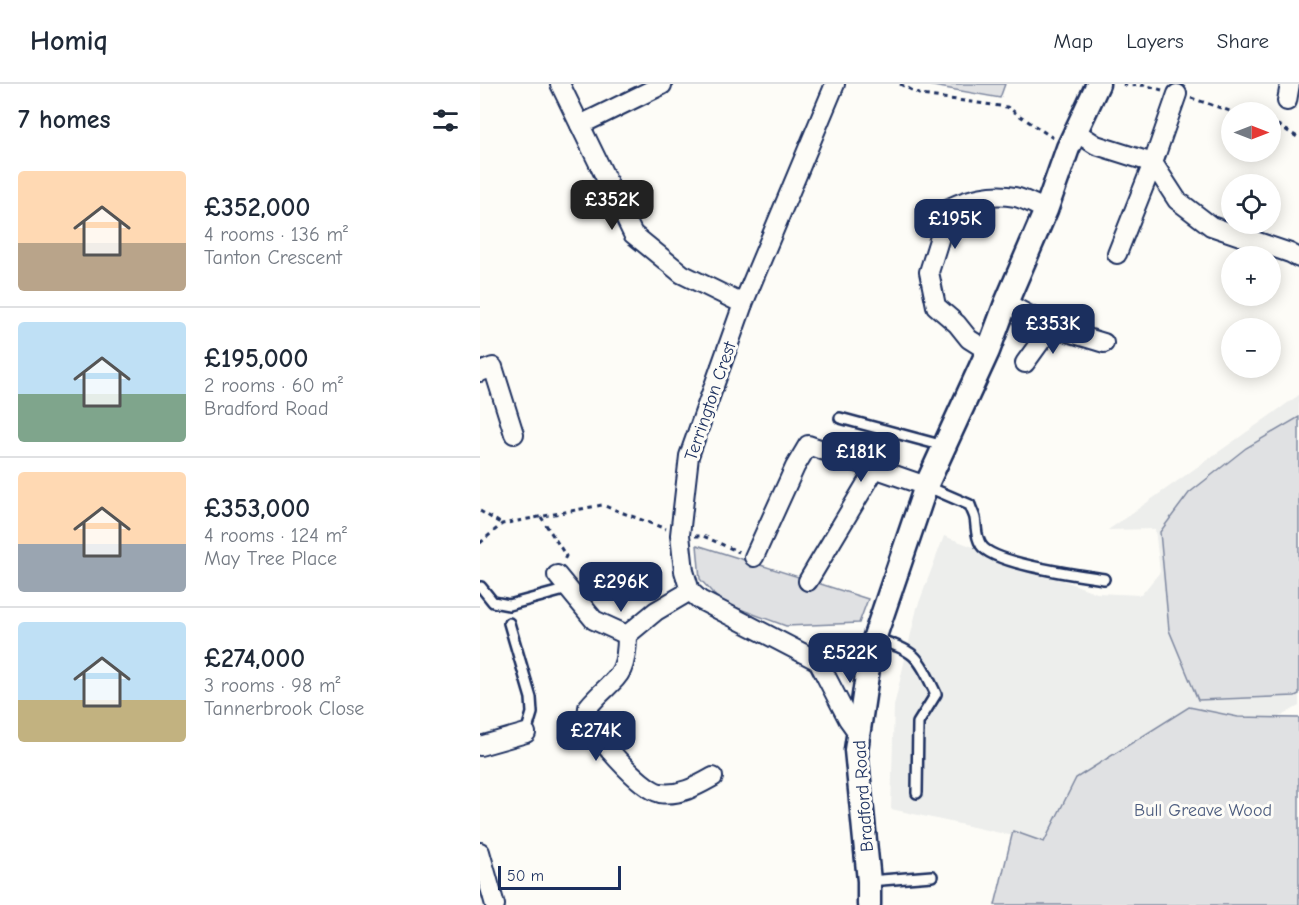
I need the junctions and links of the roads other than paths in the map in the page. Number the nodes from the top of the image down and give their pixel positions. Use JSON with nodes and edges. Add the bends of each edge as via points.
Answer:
{"nodes":[{"id":1,"x":560,"y":84,"type":"edge"},
{"id":2,"x":835,"y":84,"type":"edge"},
{"id":3,"x":1098,"y":84,"type":"edge"},
{"id":4,"x":662,"y":85,"type":"edge"},
{"id":5,"x":1177,"y":94,"type":"dead end"},
{"id":6,"x":580,"y":125,"type":"junction"},
{"id":7,"x":1072,"y":140,"type":"junction"},
{"id":8,"x":1153,"y":163,"type":"junction"},
{"id":9,"x":1046,"y":210,"type":"junction"},
{"id":10,"x":1117,"y":254,"type":"dead end"},
{"id":11,"x":1299,"y":258,"type":"edge"},
{"id":12,"x":1006,"y":303,"type":"junction"},
{"id":13,"x":743,"y":304,"type":"junction"},
{"id":14,"x":1051,"y":327,"type":"junction"},
{"id":15,"x":1104,"y":343,"type":"dead end"},
{"id":16,"x":988,"y":351,"type":"junction"},
{"id":17,"x":1025,"y":363,"type":"dead end"},
{"id":18,"x":480,"y":372,"type":"edge"},
{"id":19,"x":840,"y":418,"type":"dead end"},
{"id":20,"x":514,"y":434,"type":"dead end"},
{"id":21,"x":944,"y":446,"type":"junction"},
{"id":22,"x":875,"y":469,"type":"junction"},
{"id":23,"x":926,"y":486,"type":"junction"},
{"id":24,"x":754,"y":557,"type":"road end"},
{"id":25,"x":1104,"y":579,"type":"dead end"},
{"id":26,"x":808,"y":581,"type":"dead end"},
{"id":27,"x":563,"y":582,"type":"joint"},
{"id":28,"x":481,"y":587,"type":"edge"},
{"id":29,"x":690,"y":591,"type":"junction"},
{"id":30,"x":509,"y":623,"type":"dead end"},
{"id":31,"x":627,"y":635,"type":"junction"},
{"id":32,"x":872,"y":643,"type":"junction"},
{"id":33,"x":818,"y":661,"type":"junction"},
{"id":34,"x":526,"y":733,"type":"joint"},
{"id":35,"x":858,"y":733,"type":"junction"},
{"id":36,"x":480,"y":746,"type":"edge"},
{"id":37,"x":713,"y":777,"type":"dead end"},
{"id":38,"x":917,"y":792,"type":"dead end"},
{"id":39,"x":480,"y":852,"type":"edge"},
{"id":40,"x":932,"y":876,"type":"dead end"},
{"id":41,"x":870,"y":881,"type":"junction"},
{"id":42,"x":495,"y":905,"type":"edge"},
{"id":43,"x":870,"y":905,"type":"edge"}],
"edges":[{"from":1,"to":6,"type":"street"},
{"from":2,"to":13,"type":"street","name":"Terrington Crest"},
{"from":3,"to":7,"type":"street","name":"Bradford Road"},
{"from":4,"to":6,"type":"street"},
{"from":5,"to":8,"type":"street"},
{"from":6,"to":13,"type":"street","via":[[633,234],[682,274]]},
{"from":7,"to":8,"type":"street"},
{"from":7,"to":9,"type":"street","name":"Bradford Road"},
{"from":8,"to":10,"type":"street"},
{"from":8,"to":11,"type":"street","via":[[1177,200],[1211,226]]},
{"from":9,"to":12,"type":"street","name":"Bradford Road"},
{"from":9,"to":16,"type":"street","via":[[1016,197],[978,197],[949,208],[929,272],[936,306],[969,339]]},
{"from":12,"to":14,"type":"street"},
{"from":12,"to":16,"type":"street","name":"Bradford Road"},
{"from":13,"to":29,"type":"street","name":"Terrington Crest","via":[[689,456],[680,534]]},
{"from":14,"to":15,"type":"street"},
{"from":14,"to":17,"type":"street"},
{"from":16,"to":21,"type":"street","name":"Bradford Road"},
{"from":18,"to":20,"type":"street","via":[[494,368]]},
{"from":19,"to":21,"type":"lane"},
{"from":21,"to":23,"type":"street","name":"Bradford Road"},
{"from":22,"to":23,"type":"street"},
{"from":22,"to":24,"type":"street","via":[[808,445]]},
{"from":22,"to":26,"type":"street"},
{"from":23,"to":25,"type":"lane","via":[[970,505],[982,547],[998,556]]},
{"from":23,"to":32,"type":"street","name":"Bradford Road"},
{"from":27,"to":28,"type":"lane","via":[[509,605],[493,602]]},
{"from":27,"to":31,"type":"street","via":[[594,620]]},
{"from":29,"to":31,"type":"street","via":[[656,611]]},
{"from":29,"to":33,"type":"street","via":[[700,600]]},
{"from":30,"to":34,"type":"lane","via":[[531,698],[532,713]]},
{"from":31,"to":37,"type":"street","via":[[627,656],[621,673],[588,707],[592,725],[614,755],[649,789],[674,793],[692,789]]},
{"from":32,"to":33,"type":"street"},
{"from":32,"to":35,"type":"street","name":"Bradford Road"},
{"from":32,"to":38,"type":"lane","via":[[904,648],[920,661],[936,694],[918,723]]},
{"from":33,"to":35,"type":"street"},
{"from":34,"to":36,"type":"street"},
{"from":35,"to":41,"type":"street","name":"Bradford Road","via":[[856,750]]},
{"from":39,"to":42,"type":"street"},
{"from":40,"to":41,"type":"lane"},
{"from":41,"to":43,"type":"street","name":"Bradford Road"}]}
